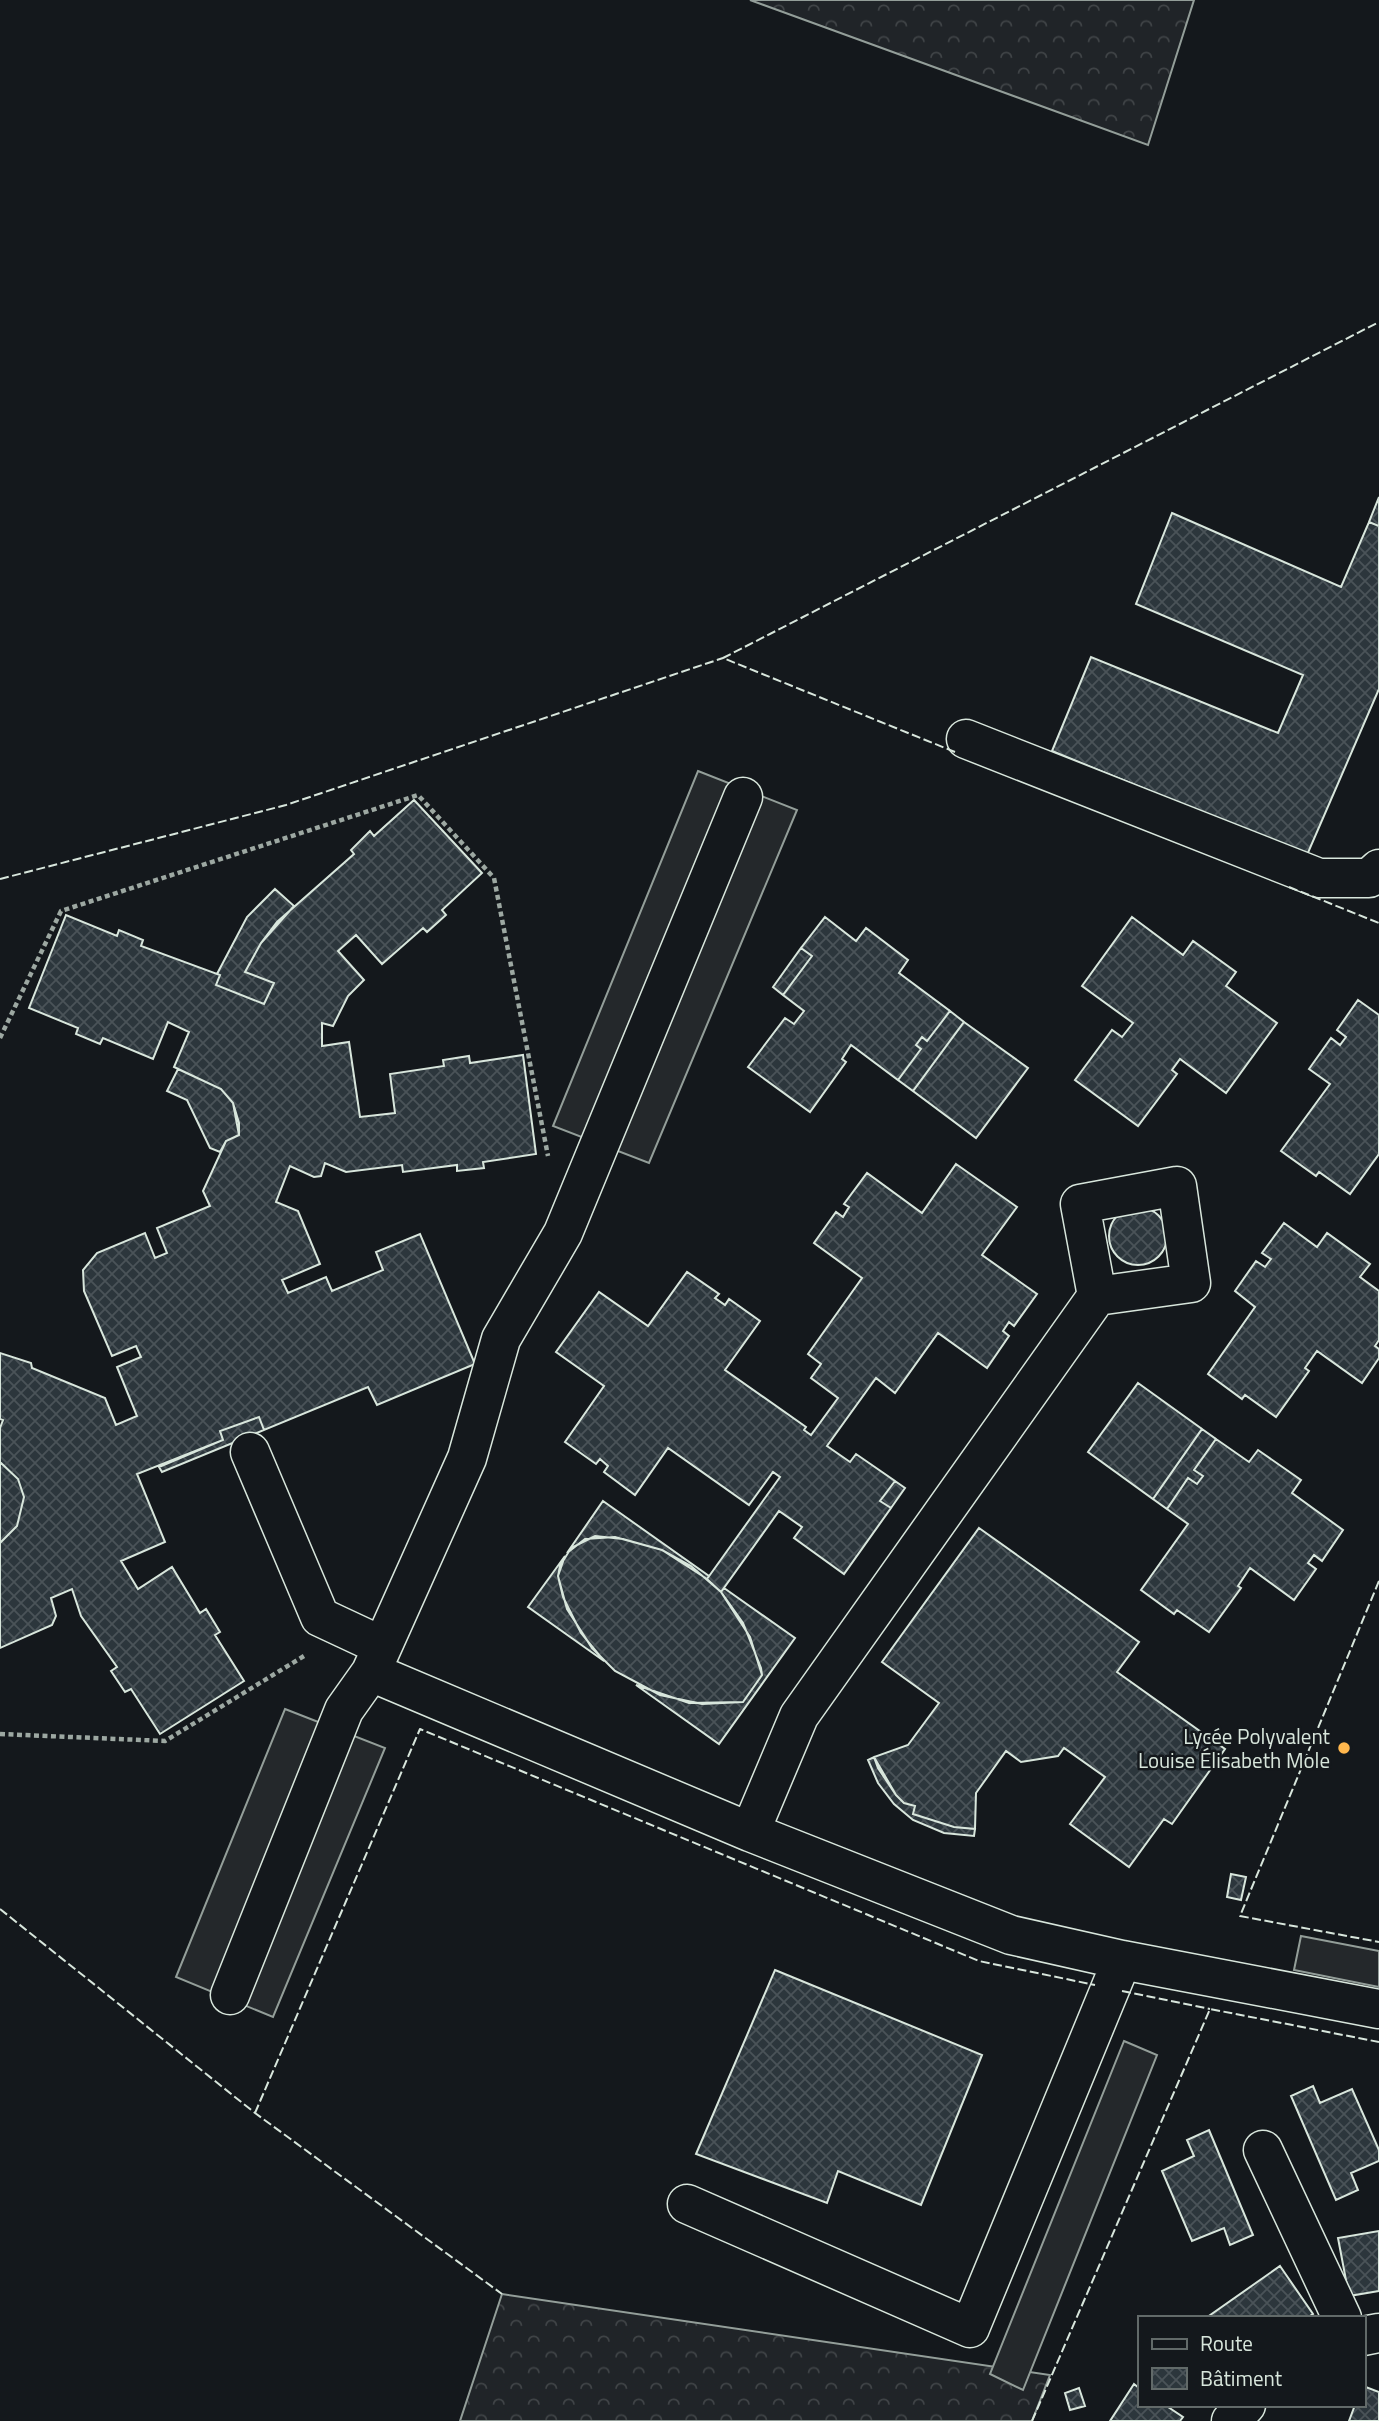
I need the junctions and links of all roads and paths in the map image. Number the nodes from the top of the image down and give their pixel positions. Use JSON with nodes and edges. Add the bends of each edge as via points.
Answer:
{"nodes":[{"id":1,"x":966,"y":739,"type":"dead end"},
{"id":2,"x":743,"y":797,"type":"dead end"},
{"id":3,"x":1379,"y":869,"type":"edge"},
{"id":4,"x":0,"y":1038,"type":"edge"},
{"id":5,"x":550,"y":1164,"type":"dead end"},
{"id":6,"x":1097,"y":1296,"type":"dead end"},
{"id":7,"x":250,"y":1452,"type":"dead end"},
{"id":8,"x":308,"y":1646,"type":"dead end"},
{"id":9,"x":376,"y":1659,"type":"junction"},
{"id":10,"x":0,"y":1734,"type":"edge"},
{"id":11,"x":750,"y":1832,"type":"junction"},
{"id":12,"x":1122,"y":1960,"type":"junction"},
{"id":13,"x":230,"y":1995,"type":"dead end"},
{"id":14,"x":1379,"y":2009,"type":"edge"},
{"id":15,"x":1263,"y":2150,"type":"dead end"},
{"id":16,"x":687,"y":2204,"type":"dead end"},
{"id":17,"x":1341,"y":2316,"type":"edge"},
{"id":18,"x":1243,"y":2407,"type":"edge"},
{"id":19,"x":1231,"y":2421,"type":"edge"}],
"edges":[{"from":1,"to":3,"type":"street","via":[[1319,878],[1368,878]]},
{"from":2,"to":9,"type":"street","via":[[563,1233],[501,1339],[467,1458]]},
{"from":4,"to":5,"type":"path","via":[[61,911],[418,794],[494,878]]},
{"from":6,"to":11,"type":"street","via":[[799,1716]]},
{"from":7,"to":9,"type":"street","via":[[320,1617]]},
{"from":8,"to":10,"type":"path","via":[[304,1656],[165,1741]]},
{"from":9,"to":11,"type":"street"},
{"from":9,"to":13,"type":"street","via":[[344,1710]]},
{"from":11,"to":12,"type":"street","via":[[1011,1935]]},
{"from":12,"to":14,"type":"street"},
{"from":12,"to":16,"type":"street","via":[[970,2328]]},
{"from":15,"to":17,"type":"street"},
{"from":18,"to":19,"type":"street"}]}
